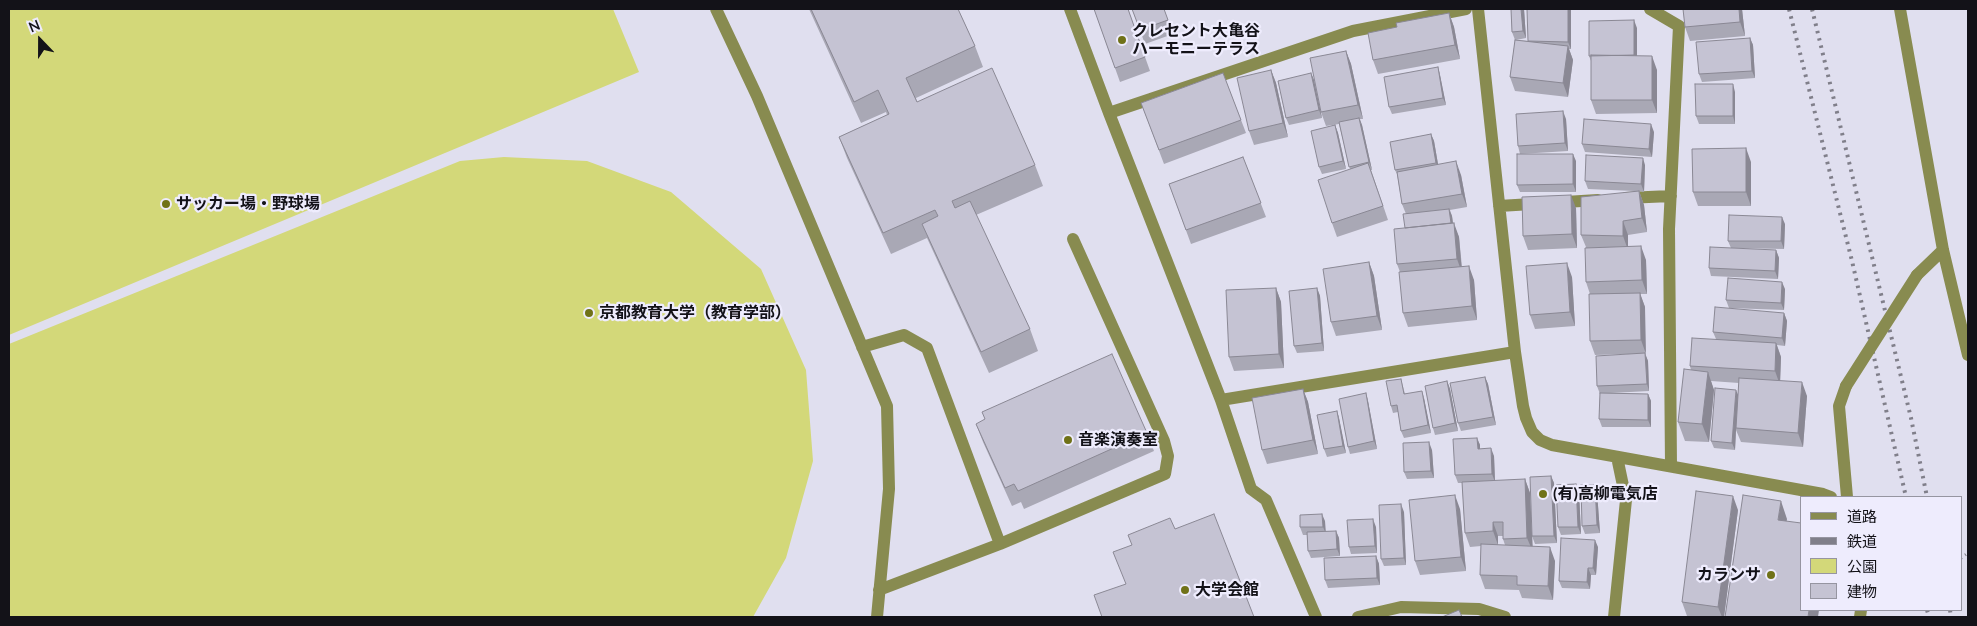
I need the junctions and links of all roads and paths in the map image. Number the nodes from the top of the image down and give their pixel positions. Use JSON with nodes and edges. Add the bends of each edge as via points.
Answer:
{"nodes":[{"id":1,"x":716,"y":9,"type":"edge"},
{"id":2,"x":1070,"y":9,"type":"edge"},
{"id":3,"x":1466,"y":9,"type":"edge"},
{"id":4,"x":1478,"y":9,"type":"edge"},
{"id":5,"x":1650,"y":9,"type":"edge"},
{"id":6,"x":1900,"y":9,"type":"edge"},
{"id":7,"x":1109,"y":113,"type":"junction"},
{"id":8,"x":1671,"y":196,"type":"junction"},
{"id":9,"x":1499,"y":206,"type":"junction"},
{"id":10,"x":1073,"y":239,"type":"dead end"},
{"id":11,"x":1943,"y":250,"type":"junction"},
{"id":12,"x":862,"y":346,"type":"junction"},
{"id":13,"x":1515,"y":352,"type":"junction"},
{"id":14,"x":1968,"y":355,"type":"edge"},
{"id":15,"x":1221,"y":400,"type":"junction"},
{"id":16,"x":1617,"y":457,"type":"junction"},
{"id":17,"x":1672,"y":466,"type":"junction"},
{"id":18,"x":1828,"y":496,"type":"edge"},
{"id":19,"x":1847,"y":496,"type":"edge"},
{"id":20,"x":1000,"y":544,"type":"junction"},
{"id":21,"x":879,"y":590,"type":"junction"},
{"id":22,"x":877,"y":617,"type":"edge"},
{"id":23,"x":1316,"y":617,"type":"edge"},
{"id":24,"x":1358,"y":617,"type":"edge"},
{"id":25,"x":1505,"y":617,"type":"edge"},
{"id":26,"x":1614,"y":617,"type":"edge"}],
"edges":[{"from":1,"to":12,"type":"street","via":[[757,96]]},
{"from":2,"to":7,"type":"street"},
{"from":3,"to":7,"type":"street","via":[[1353,32]]},
{"from":4,"to":9,"type":"street"},
{"from":5,"to":8,"type":"street","via":[[1679,26]]},
{"from":6,"to":11,"type":"street"},
{"from":7,"to":15,"type":"street"},
{"from":8,"to":9,"type":"street"},
{"from":8,"to":17,"type":"street"},
{"from":9,"to":13,"type":"street"},
{"from":10,"to":20,"type":"street","via":[[1164,441],[1168,456],[1165,474]]},
{"from":11,"to":14,"type":"street"},
{"from":11,"to":19,"type":"street","bridge":true,"via":[[1917,275],[1846,386],[1838,406]]},
{"from":12,"to":20,"type":"street","via":[[904,335],[927,348]]},
{"from":12,"to":21,"type":"street","via":[[887,406],[890,489]]},
{"from":13,"to":15,"type":"street"},
{"from":13,"to":16,"type":"street","via":[[1526,418],[1536,436],[1552,445]]},
{"from":15,"to":23,"type":"street","via":[[1251,489],[1266,500]]},
{"from":16,"to":17,"type":"street"},
{"from":16,"to":26,"type":"street","via":[[1626,500]]},
{"from":17,"to":18,"type":"street"},
{"from":20,"to":21,"type":"street"},
{"from":21,"to":22,"type":"street"},
{"from":24,"to":25,"type":"street","via":[[1401,607],[1479,609]]}]}
